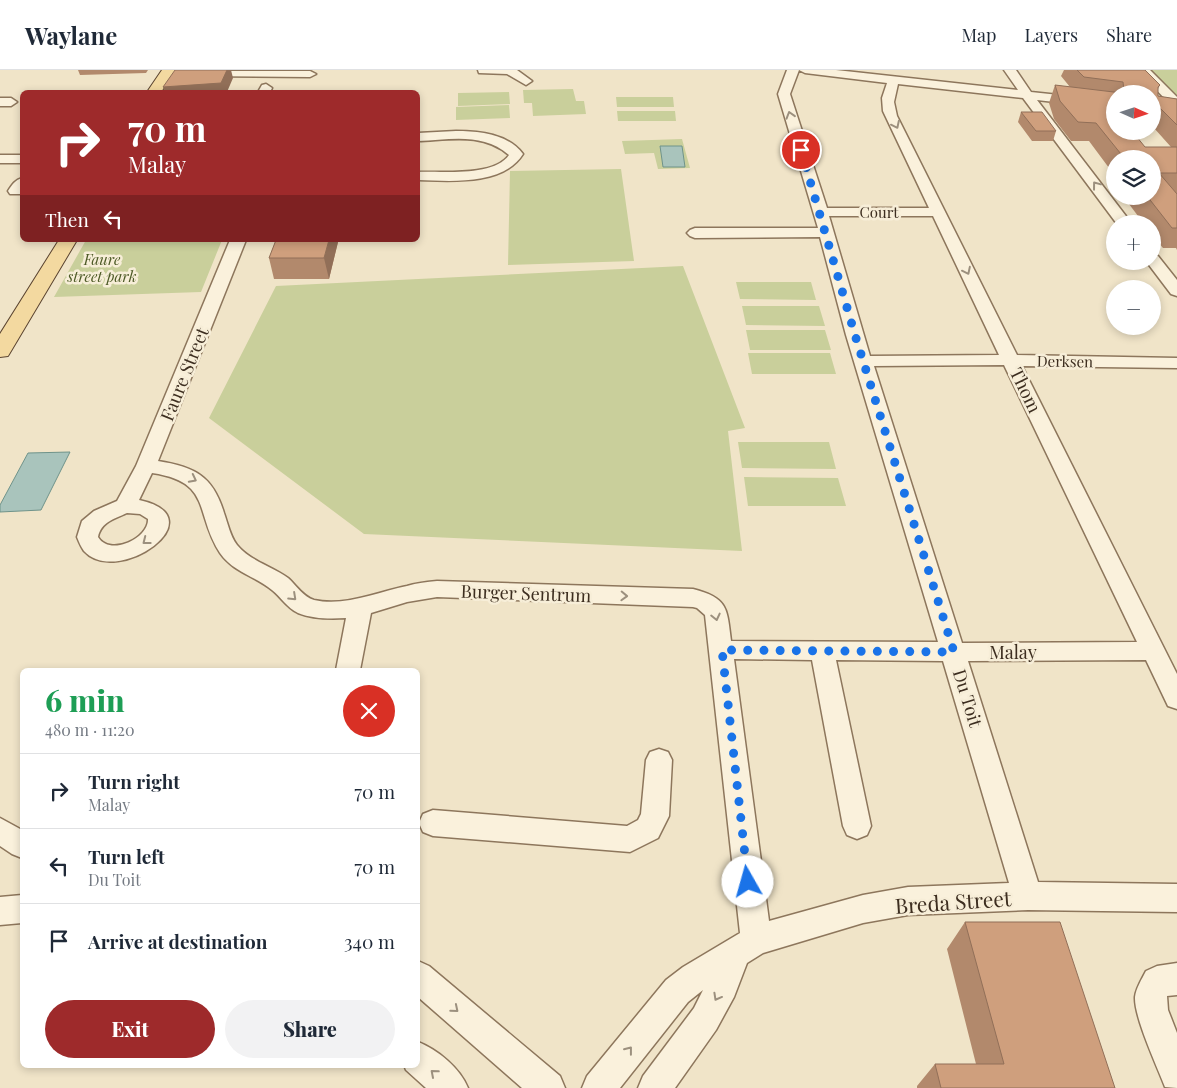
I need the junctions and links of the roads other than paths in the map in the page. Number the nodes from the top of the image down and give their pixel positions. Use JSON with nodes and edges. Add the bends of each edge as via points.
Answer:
{"nodes":[{"id":1,"x":509,"y":70,"type":"edge"},
{"id":2,"x":793,"y":70,"type":"edge"},
{"id":3,"x":805,"y":70,"type":"edge"},
{"id":4,"x":1010,"y":70,"type":"edge"},
{"id":5,"x":1143,"y":70,"type":"edge"},
{"id":6,"x":483,"y":71,"type":"edge"},
{"id":7,"x":313,"y":72,"type":"edge"},
{"id":8,"x":848,"y":72,"type":"edge"},
{"id":9,"x":176,"y":73,"type":"edge"},
{"id":10,"x":894,"y":79,"type":"junction"},
{"id":11,"x":526,"y":81,"type":"dead end"},
{"id":12,"x":301,"y":87,"type":"dead end"},
{"id":13,"x":156,"y":90,"type":"edge"},
{"id":14,"x":1026,"y":94,"type":"junction"},
{"id":15,"x":1106,"y":103,"type":"edge"},
{"id":16,"x":1174,"y":109,"type":"edge"},
{"id":17,"x":420,"y":137,"type":"edge"},
{"id":18,"x":0,"y":159,"type":"edge"},
{"id":19,"x":20,"y":159,"type":"edge"},
{"id":20,"x":420,"y":176,"type":"edge"},
{"id":21,"x":938,"y":212,"type":"junction"},
{"id":22,"x":1118,"y":215,"type":"edge"},
{"id":23,"x":823,"y":222,"type":"junction"},
{"id":24,"x":695,"y":233,"type":"dead end"},
{"id":25,"x":53,"y":242,"type":"edge"},
{"id":26,"x":67,"y":242,"type":"edge"},
{"id":27,"x":237,"y":242,"type":"edge"},
{"id":28,"x":1161,"y":270,"type":"edge"},
{"id":29,"x":1177,"y":291,"type":"edge"},
{"id":30,"x":0,"y":325,"type":"edge"},
{"id":31,"x":0,"y":351,"type":"edge"},
{"id":32,"x":1011,"y":360,"type":"junction"},
{"id":33,"x":864,"y":361,"type":"junction"},
{"id":34,"x":1177,"y":363,"type":"edge"},
{"id":35,"x":146,"y":466,"type":"junction"},
{"id":36,"x":125,"y":506,"type":"dead end"},
{"id":37,"x":360,"y":607,"type":"junction"},
{"id":38,"x":722,"y":650,"type":"junction"},
{"id":39,"x":822,"y":651,"type":"junction"},
{"id":40,"x":1154,"y":651,"type":"junction"},
{"id":41,"x":954,"y":652,"type":"junction"},
{"id":42,"x":348,"y":668,"type":"edge"},
{"id":43,"x":1177,"y":699,"type":"edge"},
{"id":44,"x":659,"y":760,"type":"dead end"},
{"id":45,"x":432,"y":823,"type":"dead end"},
{"id":46,"x":857,"y":826,"type":"dead end"},
{"id":47,"x":0,"y":831,"type":"edge"},
{"id":48,"x":20,"y":844,"type":"edge"},
{"id":49,"x":1028,"y":896,"type":"junction"},
{"id":50,"x":1177,"y":898,"type":"edge"},
{"id":51,"x":20,"y":909,"type":"edge"},
{"id":52,"x":0,"y":911,"type":"edge"},
{"id":53,"x":746,"y":946,"type":"junction"},
{"id":54,"x":420,"y":979,"type":"edge"},
{"id":55,"x":1177,"y":980,"type":"edge"},
{"id":56,"x":420,"y":1060,"type":"edge"},
{"id":57,"x":1177,"y":1075,"type":"edge"},
{"id":58,"x":451,"y":1088,"type":"edge"},
{"id":59,"x":548,"y":1088,"type":"edge"},
{"id":60,"x":599,"y":1088,"type":"edge"},
{"id":61,"x":656,"y":1088,"type":"edge"}],
"edges":[{"from":1,"to":6,"type":"street"},
{"from":1,"to":11,"type":"street"},
{"from":23,"to":2,"type":"street","name":"Du Toit","one_way":true,"via":[[784,94]]},
{"from":3,"to":8,"type":"street"},
{"from":4,"to":14,"type":"street"},
{"from":5,"to":16,"type":"street"},
{"from":7,"to":9,"type":"street"},
{"from":7,"to":12,"type":"street"},
{"from":8,"to":10,"type":"street"},
{"from":9,"to":13,"type":"main road"},
{"from":10,"to":14,"type":"street","via":[[952,82]]},
{"from":10,"to":21,"type":"street","name":"Thom","one_way":true,"via":[[887,106]]},
{"from":14,"to":15,"type":"street"},
{"from":22,"to":14,"type":"street","one_way":true},
{"from":17,"to":20,"type":"street","via":[[484,136],[509,146],[516,154],[509,165],[482,173]]},
{"from":18,"to":19,"type":"street"},
{"from":21,"to":23,"type":"street","name":"Court"},
{"from":21,"to":32,"type":"street","name":"Thom","one_way":true},
{"from":23,"to":24,"type":"street","name":"Court"},
{"from":23,"to":33,"type":"street","name":"Du Toit"},
{"from":25,"to":30,"type":"main road"},
{"from":26,"to":31,"type":"main road"},
{"from":27,"to":35,"type":"street","name":"Faure Street"},
{"from":28,"to":29,"type":"street"},
{"from":32,"to":33,"type":"street","name":"Derksen"},
{"from":32,"to":34,"type":"street","name":"Derksen"},
{"from":32,"to":40,"type":"street","name":"Thom"},
{"from":33,"to":41,"type":"street","name":"Du Toit"},
{"from":35,"to":36,"type":"street","name":"Faure Street"},
{"from":35,"to":37,"type":"street","name":"Burger Sentrum","one_way":true,"via":[[189,476],[201,483],[211,499],[221,535],[231,552],[249,568],[280,584],[302,605],[329,610]]},
{"from":37,"to":38,"type":"street","name":"Burger Sentrum","one_way":true,"via":[[437,590],[693,598],[705,601],[716,612]]},
{"from":37,"to":42,"type":"street"},
{"from":38,"to":39,"type":"street","name":"Malay"},
{"from":38,"to":53,"type":"street","via":[[734,766]]},
{"from":39,"to":41,"type":"street","name":"Malay"},
{"from":39,"to":46,"type":"street"},
{"from":40,"to":41,"type":"street","name":"Malay"},
{"from":40,"to":43,"type":"street","name":"Thom"},
{"from":41,"to":49,"type":"street","name":"Du Toit"},
{"from":44,"to":45,"type":"street","via":[[655,816],[648,829],[630,839]]},
{"from":47,"to":48,"type":"street"},
{"from":49,"to":50,"type":"street","name":"Breda Street"},
{"from":49,"to":53,"type":"street","name":"Breda Street","via":[[899,903],[863,909]]},
{"from":51,"to":52,"type":"street"},
{"from":60,"to":53,"type":"street","name":"Breda Street","one_way":true,"via":[[677,991]]},
{"from":53,"to":61,"type":"street","one_way":true,"via":[[705,1019]]},
{"from":54,"to":59,"type":"street","one_way":true},
{"from":55,"to":57,"type":"street","via":[[1157,982],[1151,995],[1152,1010]]},
{"from":58,"to":56,"type":"street","one_way":true}]}
